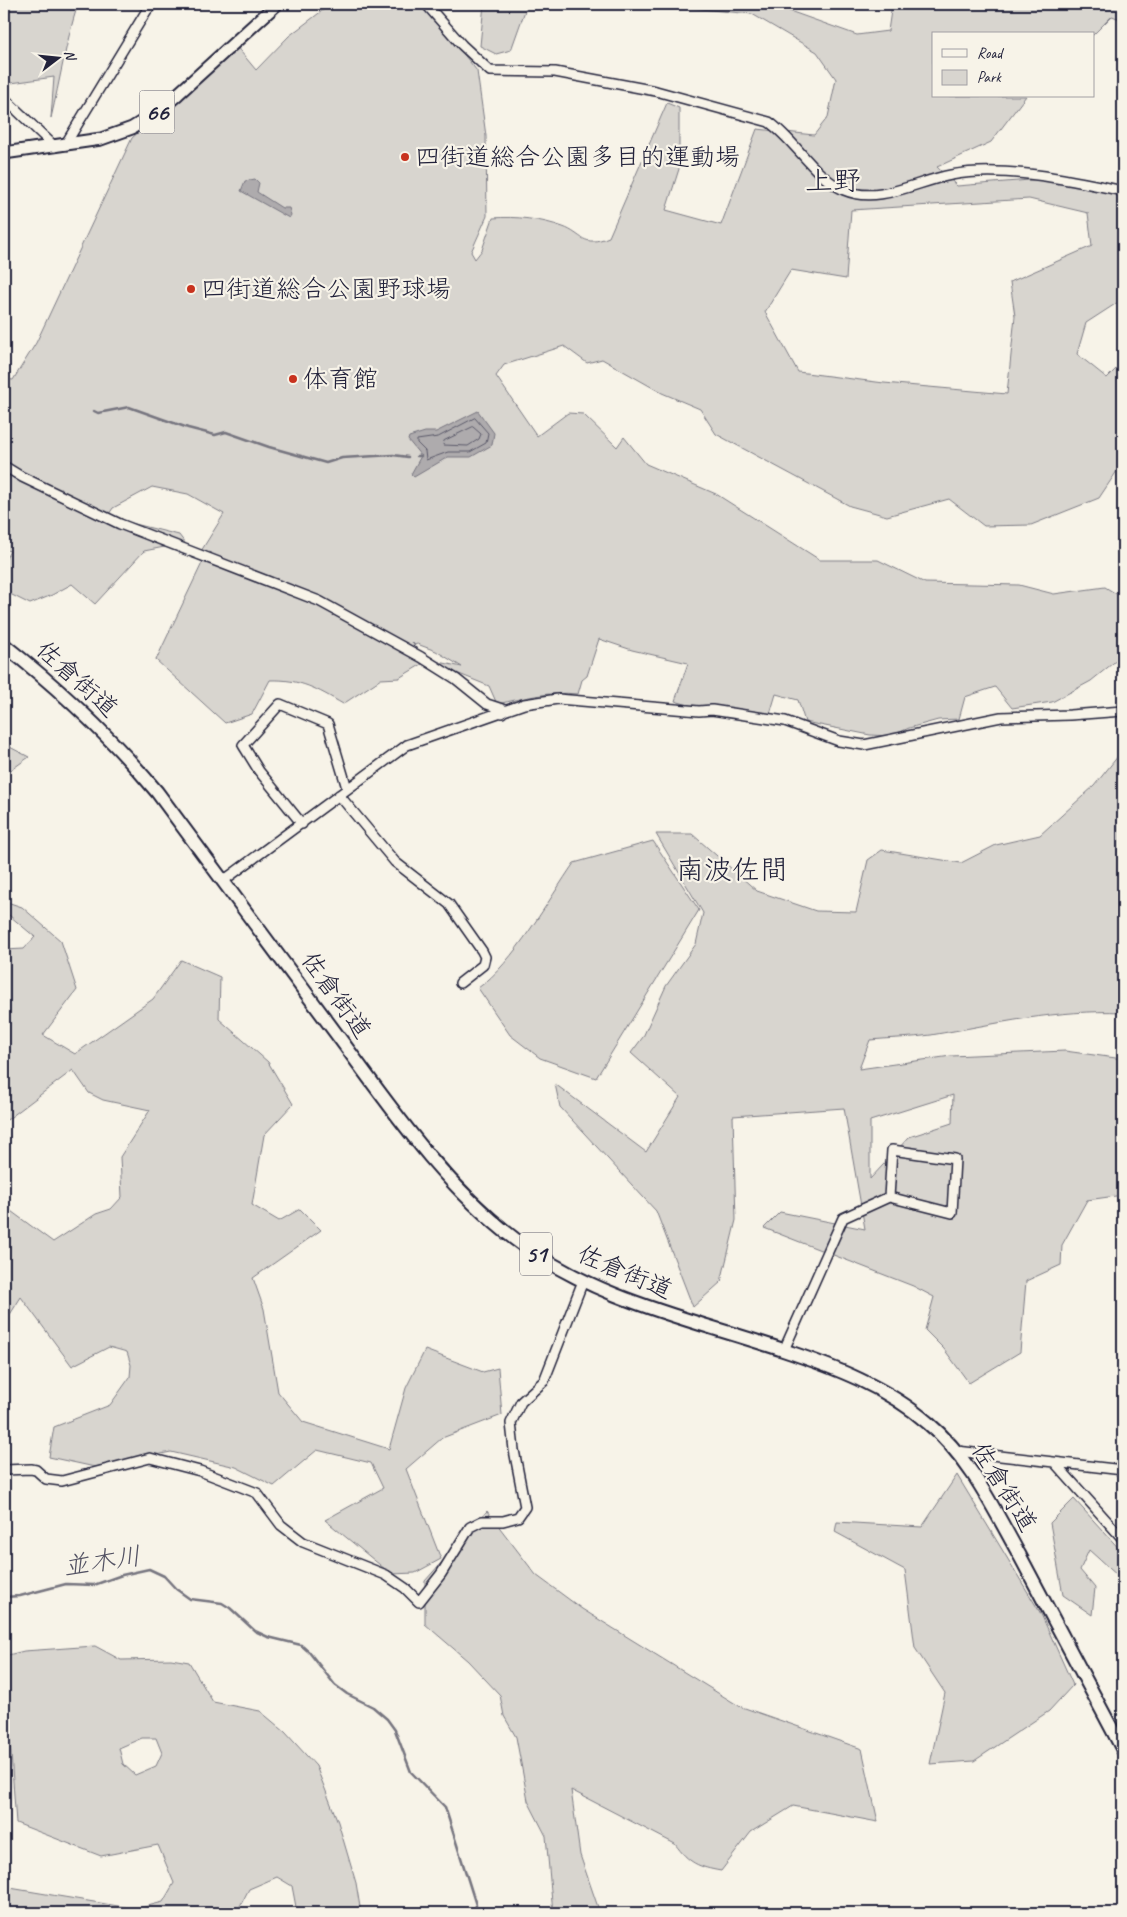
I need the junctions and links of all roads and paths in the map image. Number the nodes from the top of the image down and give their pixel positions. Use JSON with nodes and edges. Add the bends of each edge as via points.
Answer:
{"nodes":[{"id":1,"x":153,"y":4,"type":"edge"},
{"id":2,"x":277,"y":4,"type":"edge"},
{"id":3,"x":426,"y":4,"type":"edge"},
{"id":4,"x":4,"y":98,"type":"edge"},
{"id":5,"x":60,"y":146,"type":"junction"},
{"id":6,"x":4,"y":152,"type":"edge"},
{"id":7,"x":1123,"y":191,"type":"edge"},
{"id":8,"x":4,"y":466,"type":"edge"},
{"id":9,"x":4,"y":644,"type":"edge"},
{"id":10,"x":1123,"y":711,"type":"edge"},
{"id":11,"x":502,"y":713,"type":"junction"},
{"id":12,"x":347,"y":788,"type":"junction"},
{"id":13,"x":339,"y":795,"type":"junction"},
{"id":14,"x":302,"y":824,"type":"junction"},
{"id":15,"x":223,"y":881,"type":"junction"},
{"id":16,"x":460,"y":983,"type":"dead end"},
{"id":17,"x":889,"y":1196,"type":"junction"},
{"id":18,"x":583,"y":1281,"type":"junction"},
{"id":19,"x":784,"y":1350,"type":"junction"},
{"id":20,"x":957,"y":1451,"type":"junction"},
{"id":21,"x":1054,"y":1463,"type":"junction"},
{"id":22,"x":4,"y":1470,"type":"edge"},
{"id":23,"x":1123,"y":1470,"type":"edge"},
{"id":24,"x":1123,"y":1539,"type":"edge"},
{"id":25,"x":1123,"y":1750,"type":"edge"}],
"edges":[{"from":1,"to":5,"type":"street"},
{"from":2,"to":5,"type":"main road","number":"66","via":[[151,116],[115,135]]},
{"from":3,"to":7,"type":"street","via":[[490,71],[555,72],[656,91],[769,122],[782,131],[820,173],[855,193],[877,195],[951,175],[985,172],[1034,176]]},
{"from":4,"to":5,"type":"street"},
{"from":5,"to":6,"type":"main road","number":"66"},
{"from":8,"to":11,"type":"street","via":[[113,521],[319,601],[449,674]]},
{"from":9,"to":15,"type":"highway","name":"佐倉街道","number":"51","via":[[74,703],[130,760]]},
{"from":10,"to":11,"type":"street","via":[[1070,716],[1002,716],[864,745],[839,741],[785,721],[712,710],[558,699],[524,704]]},
{"from":11,"to":12,"type":"street","via":[[408,745]]},
{"from":12,"to":13,"type":"street"},
{"from":12,"to":14,"type":"street","via":[[328,724],[280,704],[243,745]]},
{"from":13,"to":14,"type":"street"},
{"from":13,"to":16,"type":"street","via":[[395,862],[449,904],[482,951],[485,957],[483,965]]},
{"from":14,"to":15,"type":"street"},
{"from":15,"to":18,"type":"highway","name":"佐倉街道","number":"51","via":[[441,1171],[515,1239]]},
{"from":17,"to":17,"type":"street","via":[[952,1213],[955,1159],[892,1150]]},
{"from":17,"to":19,"type":"street","via":[[843,1218]]},
{"from":18,"to":19,"type":"highway","name":"佐倉街道","number":"51","via":[[654,1310]]},
{"from":18,"to":22,"type":"street","via":[[544,1381],[521,1402],[511,1423],[525,1507],[518,1517],[482,1521],[470,1527],[419,1602],[386,1575],[303,1542],[281,1525],[257,1493],[200,1470],[150,1458],[62,1481],[46,1478],[30,1468]]},
{"from":19,"to":20,"type":"highway","name":"佐倉街道","number":"51","via":[[834,1368],[889,1394],[926,1420]]},
{"from":20,"to":21,"type":"street"},
{"from":20,"to":25,"type":"highway","name":"佐倉街道","number":"51","via":[[981,1484]]},
{"from":21,"to":23,"type":"street"},
{"from":21,"to":24,"type":"street"}]}
